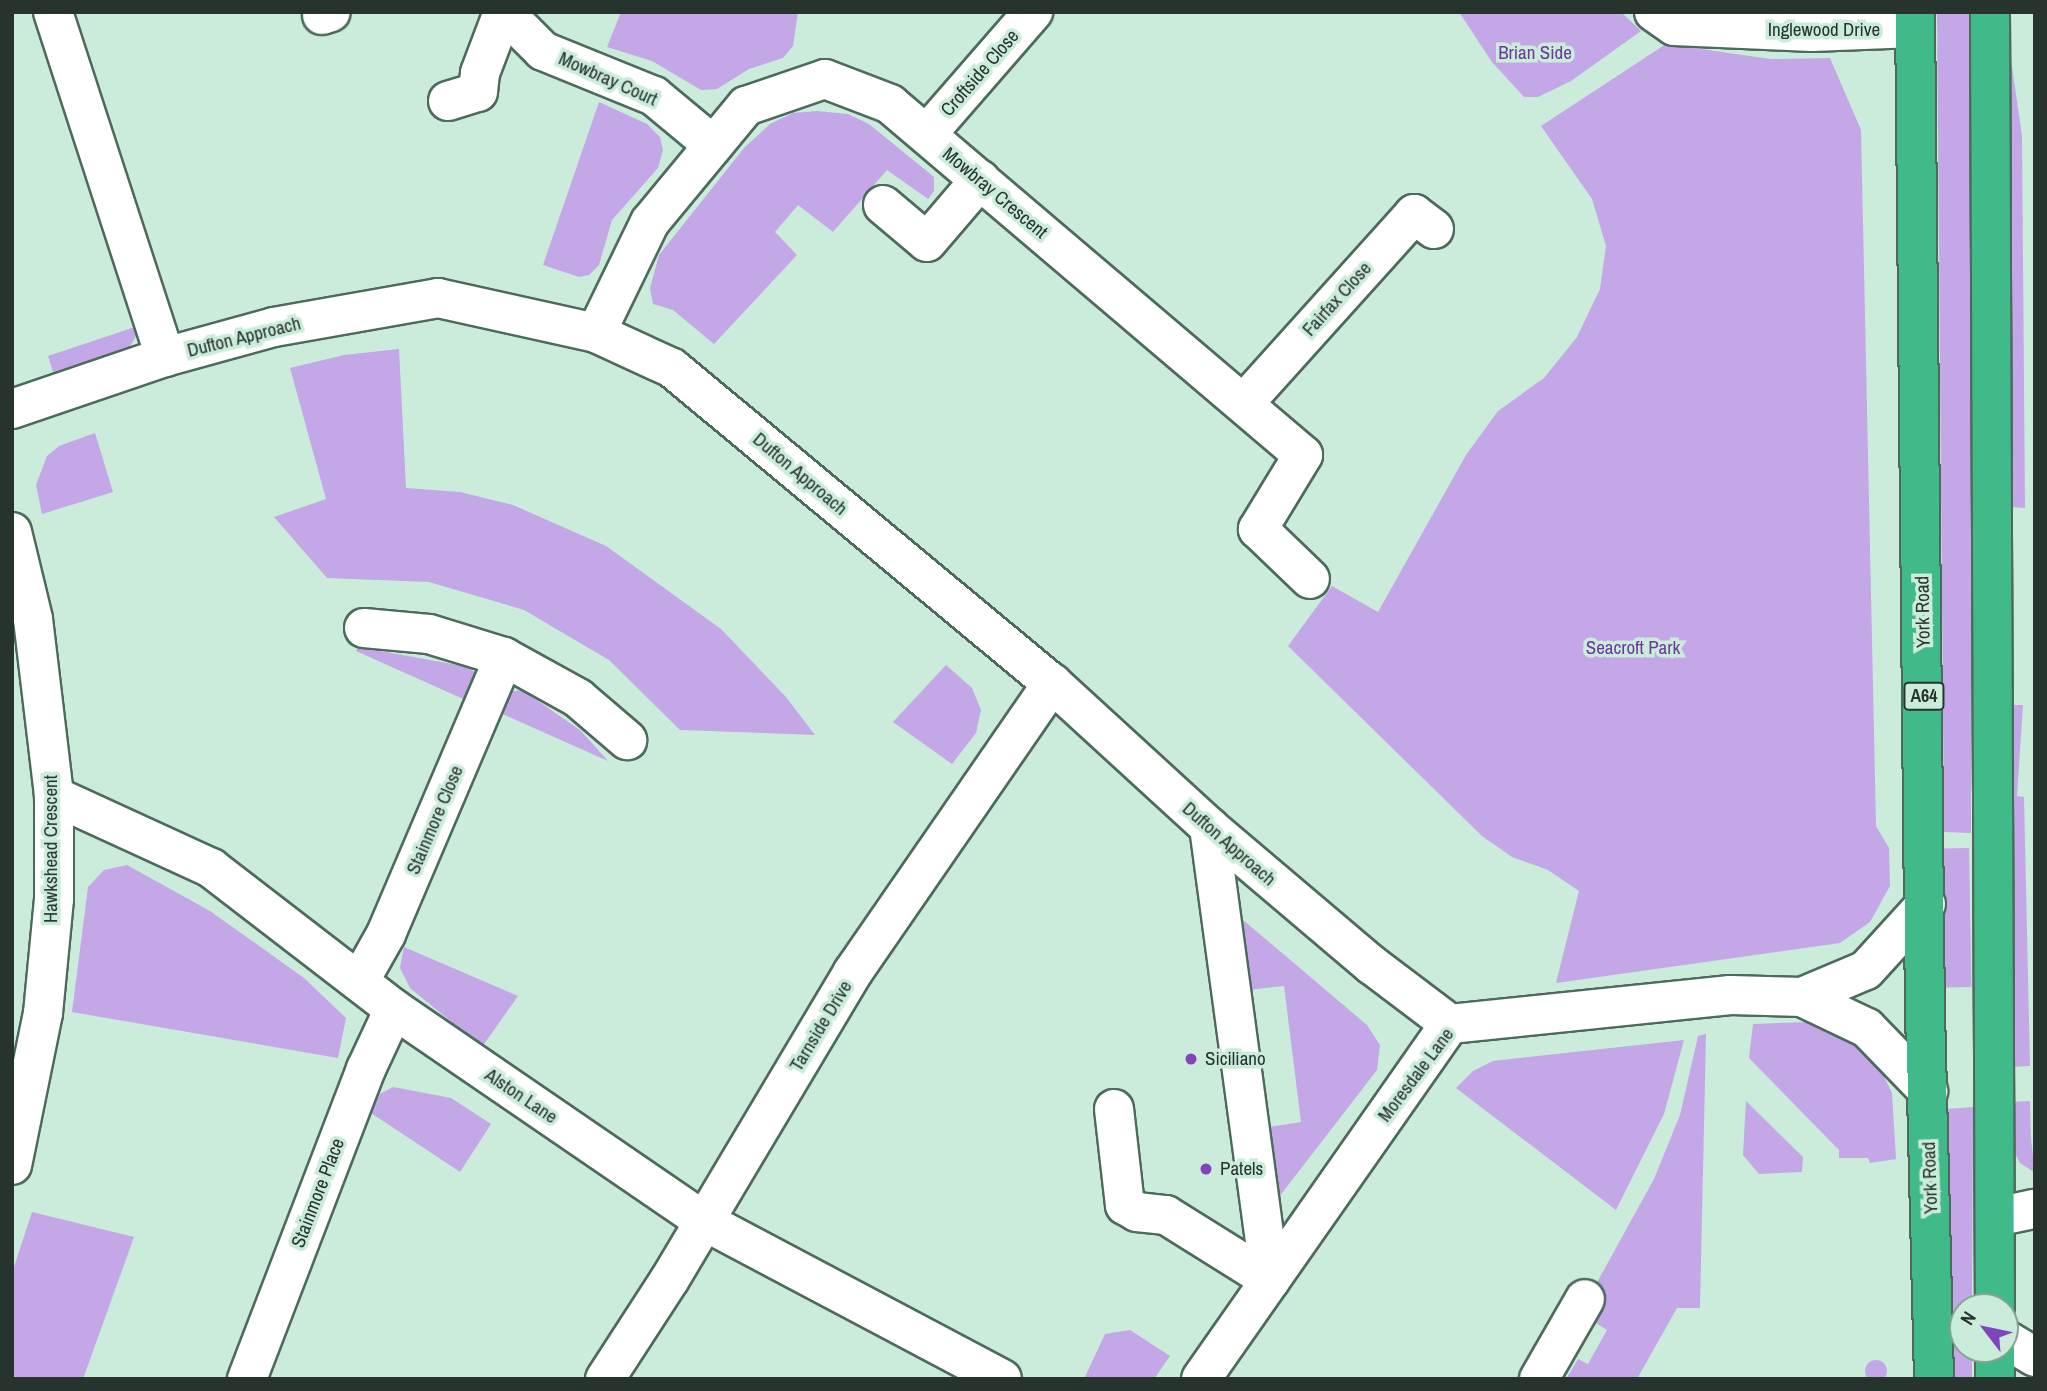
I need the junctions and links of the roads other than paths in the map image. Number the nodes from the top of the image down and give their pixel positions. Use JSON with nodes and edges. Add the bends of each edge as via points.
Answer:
{"nodes":[{"id":1,"x":53,"y":12,"type":"edge"},
{"id":2,"x":504,"y":12,"type":"edge"},
{"id":3,"x":1034,"y":12,"type":"edge"},
{"id":4,"x":1654,"y":12,"type":"edge"},
{"id":5,"x":1990,"y":12,"type":"edge"},
{"id":6,"x":1915,"y":20,"type":"edge"},
{"id":7,"x":1813,"y":22,"type":"edge"},
{"id":8,"x":448,"y":101,"type":"dead end"},
{"id":9,"x":926,"y":134,"type":"junction"},
{"id":10,"x":713,"y":145,"type":"junction"},
{"id":11,"x":980,"y":180,"type":"junction"},
{"id":12,"x":883,"y":205,"type":"dead end"},
{"id":13,"x":1434,"y":229,"type":"dead end"},
{"id":14,"x":596,"y":333,"type":"junction"},
{"id":15,"x":165,"y":357,"type":"junction"},
{"id":16,"x":1245,"y":402,"type":"junction"},
{"id":17,"x":12,"y":409,"type":"edge"},
{"id":18,"x":12,"y":533,"type":"edge"},
{"id":19,"x":1310,"y":579,"type":"dead end"},
{"id":20,"x":364,"y":628,"type":"dead end"},
{"id":21,"x":504,"y":657,"type":"junction"},
{"id":22,"x":1052,"y":683,"type":"junction"},
{"id":23,"x":627,"y":740,"type":"dead end"},
{"id":24,"x":54,"y":796,"type":"junction"},
{"id":25,"x":1209,"y":827,"type":"junction"},
{"id":26,"x":1926,"y":904,"type":"junction"},
{"id":27,"x":360,"y":980,"type":"junction"},
{"id":28,"x":1802,"y":997,"type":"junction"},
{"id":29,"x":394,"y":1009,"type":"junction"},
{"id":30,"x":1450,"y":1024,"type":"junction"},
{"id":31,"x":1928,"y":1091,"type":"junction"},
{"id":32,"x":1114,"y":1109,"type":"dead end"},
{"id":33,"x":12,"y":1165,"type":"edge"},
{"id":34,"x":2035,"y":1209,"type":"edge"},
{"id":35,"x":1996,"y":1217,"type":"junction"},
{"id":36,"x":704,"y":1221,"type":"junction"},
{"id":37,"x":1270,"y":1280,"type":"junction"},
{"id":38,"x":1995,"y":1293,"type":"edge"},
{"id":39,"x":1585,"y":1299,"type":"dead end"},
{"id":40,"x":2019,"y":1347,"type":"edge"},
{"id":41,"x":2035,"y":1357,"type":"edge"},
{"id":42,"x":247,"y":1379,"type":"edge"},
{"id":43,"x":605,"y":1379,"type":"edge"},
{"id":44,"x":1002,"y":1379,"type":"edge"},
{"id":45,"x":1201,"y":1379,"type":"edge"},
{"id":46,"x":1539,"y":1379,"type":"edge"},
{"id":47,"x":1934,"y":1379,"type":"edge"}],
"edges":[{"from":1,"to":15,"type":"street"},
{"from":2,"to":8,"type":"street","name":"Mowbray Court","via":[[480,73],[478,92]]},
{"from":2,"to":10,"type":"street","name":"Mowbray Court","via":[[543,51],[654,96]]},
{"from":3,"to":9,"type":"street","name":"Croftside Close"},
{"from":4,"to":7,"type":"street","name":"Inglewood Drive","via":[[1674,26]]},
{"from":5,"to":35,"type":"highway"},
{"from":6,"to":7,"type":"street","name":"Inglewood Drive"},
{"from":6,"to":26,"type":"highway","name":"York Road","number":"A64"},
{"from":9,"to":10,"type":"street","name":"Mowbray Crescent","via":[[890,104],[825,79],[746,106]]},
{"from":9,"to":11,"type":"street","name":"Mowbray Crescent"},
{"from":10,"to":14,"type":"street","name":"Mowbray Crescent","via":[[650,222]]},
{"from":11,"to":12,"type":"street","via":[[928,242]]},
{"from":11,"to":16,"type":"street","name":"Mowbray Crescent"},
{"from":13,"to":16,"type":"street","name":"Fairfax Close","via":[[1414,214]]},
{"from":14,"to":15,"type":"street","name":"Dufton Approach","via":[[438,298],[274,327]]},
{"from":14,"to":22,"type":"street","name":"Dufton Approach","via":[[672,368]]},
{"from":15,"to":17,"type":"street","name":"Dufton Approach"},
{"from":16,"to":19,"type":"street","name":"Mowbray Crescent","via":[[1303,455],[1258,529]]},
{"from":18,"to":24,"type":"street","name":"Hawkshead Crescent","via":[[33,619]]},
{"from":20,"to":21,"type":"street","via":[[429,634]]},
{"from":21,"to":23,"type":"street","via":[[578,698]]},
{"from":21,"to":27,"type":"street","name":"Stainmore Close","via":[[386,934]]},
{"from":22,"to":25,"type":"street","name":"Dufton Approach"},
{"from":22,"to":36,"type":"street","name":"Tarnside Drive","via":[[853,972]]},
{"from":24,"to":27,"type":"street","name":"Alston Lane","via":[[211,868]]},
{"from":24,"to":33,"type":"street","name":"Hawkshead Crescent","via":[[54,900],[43,1013]]},
{"from":25,"to":30,"type":"street","name":"Dufton Approach","via":[[1372,965]]},
{"from":25,"to":37,"type":"street"},
{"from":26,"to":28,"type":"street","name":"Moresdale Lane","via":[[1866,970]]},
{"from":26,"to":31,"type":"highway","name":"York Road","number":"A64"},
{"from":27,"to":29,"type":"street","name":"Alston Lane"},
{"from":28,"to":30,"type":"street","name":"Moresdale Lane","via":[[1731,995]]},
{"from":28,"to":31,"type":"street","name":"Moresdale Lane","via":[[1867,1028]]},
{"from":29,"to":36,"type":"street","name":"Alston Lane"},
{"from":29,"to":42,"type":"street","name":"Stainmore Place","via":[[366,1069]]},
{"from":30,"to":37,"type":"street","name":"Moresdale Lane"},
{"from":31,"to":47,"type":"highway","name":"York Road","number":"A64"},
{"from":32,"to":37,"type":"street","via":[[1125,1205],[1137,1212],[1166,1215]]},
{"from":34,"to":35,"type":"street"},
{"from":35,"to":38,"type":"highway"},
{"from":36,"to":43,"type":"street","name":"Tarnside Drive"},
{"from":36,"to":44,"type":"street","name":"Alston Lane"},
{"from":37,"to":45,"type":"street","name":"Moresdale Lane"},
{"from":39,"to":46,"type":"street"},
{"from":40,"to":41,"type":"street"}]}
